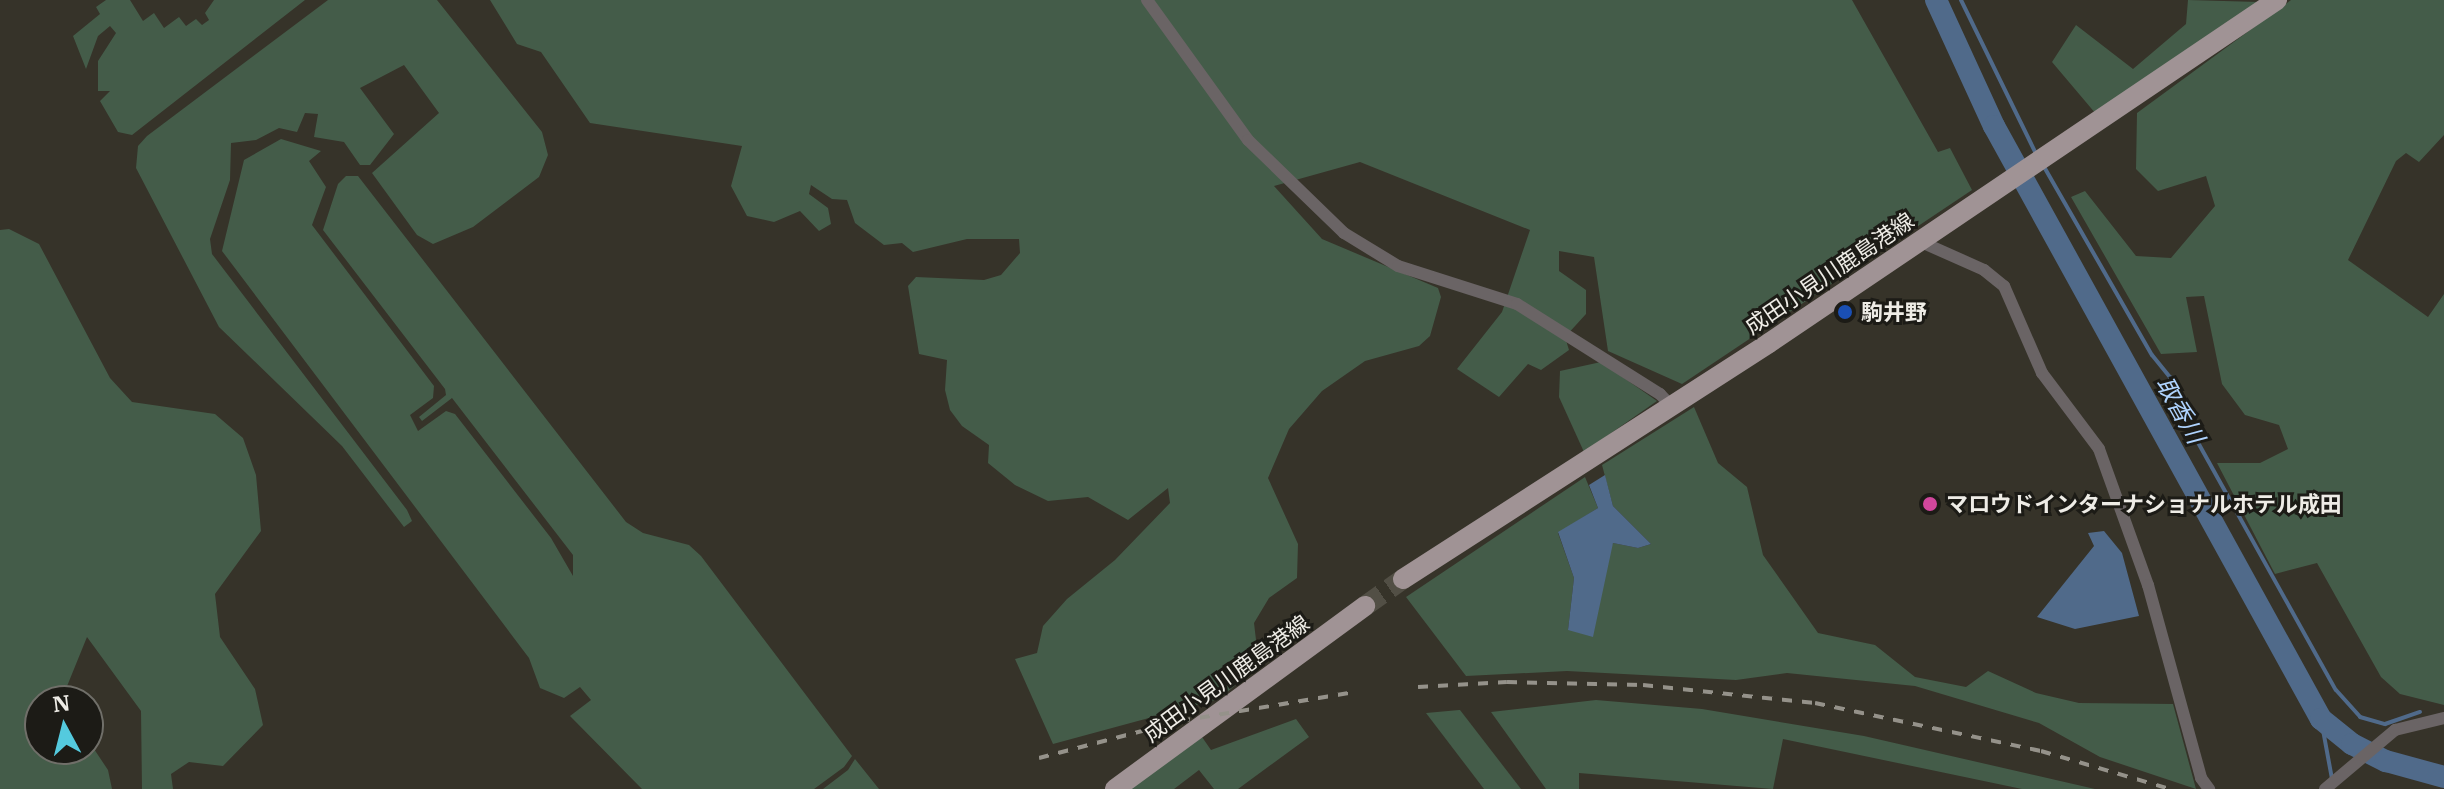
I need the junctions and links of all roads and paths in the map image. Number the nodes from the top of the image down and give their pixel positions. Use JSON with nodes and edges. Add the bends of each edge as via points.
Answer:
{"nodes":[{"id":1,"x":1147,"y":0,"type":"edge"},
{"id":2,"x":2277,"y":0,"type":"edge"},
{"id":3,"x":1919,"y":241,"type":"junction"},
{"id":4,"x":1672,"y":407,"type":"junction"},
{"id":5,"x":1403,"y":579,"type":"tunnel mouth"},
{"id":6,"x":1365,"y":606,"type":"tunnel mouth"},
{"id":7,"x":2444,"y":718,"type":"edge"},
{"id":8,"x":1115,"y":789,"type":"edge"},
{"id":9,"x":2209,"y":789,"type":"edge"},
{"id":10,"x":2325,"y":789,"type":"edge"}],
"edges":[{"from":1,"to":4,"type":"street","via":[[1248,140],[1344,233],[1398,266],[1517,304],[1660,394]]},
{"from":2,"to":3,"type":"main road","name":"成田小見川鹿島港線"},
{"from":3,"to":4,"type":"main road","name":"成田小見川鹿島港線"},
{"from":3,"to":9,"type":"street","via":[[1984,270],[2004,286],[2042,373],[2099,449],[2148,585],[2201,778]]},
{"from":4,"to":5,"type":"main road","name":"成田小見川鹿島港線"},
{"from":6,"to":8,"type":"main road","name":"成田小見川鹿島港線"},
{"from":7,"to":10,"type":"street","via":[[2414,723],[2384,738]]}]}
